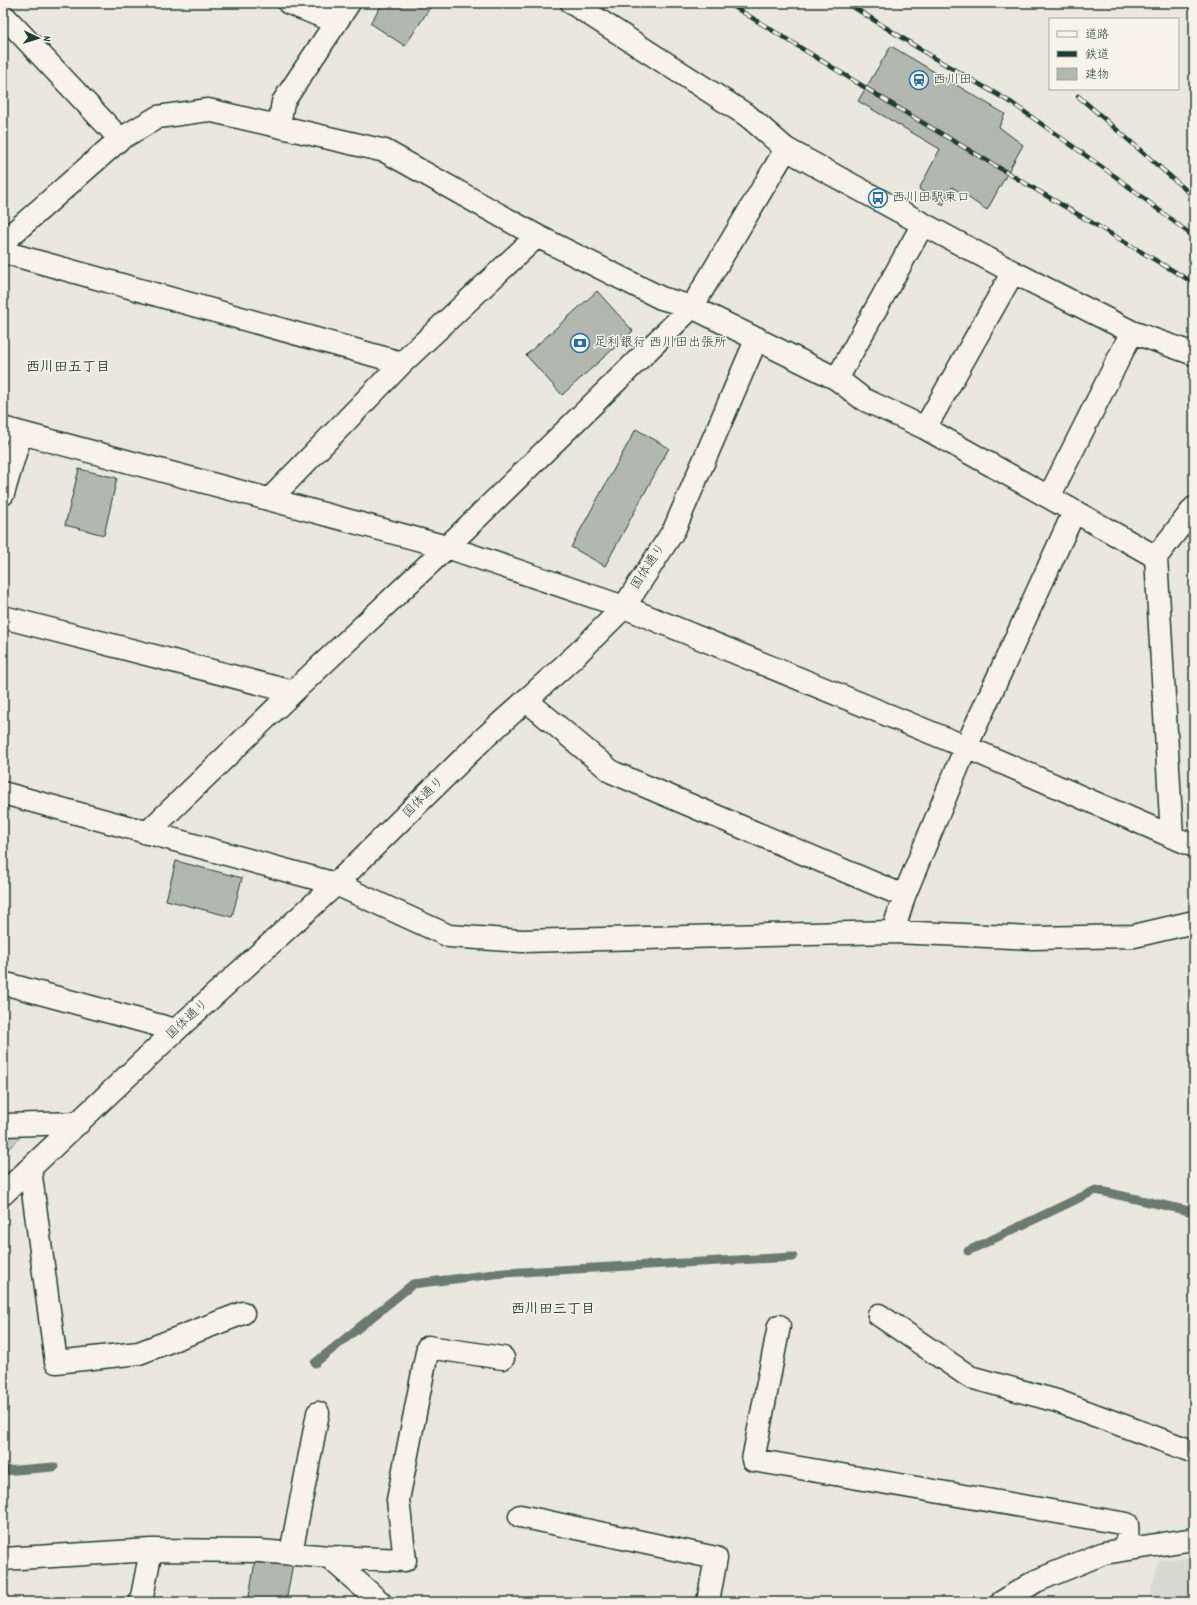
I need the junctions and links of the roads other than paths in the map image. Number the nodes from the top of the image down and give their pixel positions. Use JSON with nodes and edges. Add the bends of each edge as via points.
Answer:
{"nodes":[{"id":1,"x":289,"y":3,"type":"edge"},
{"id":2,"x":349,"y":3,"type":"edge"},
{"id":3,"x":572,"y":3,"type":"edge"},
{"id":4,"x":3,"y":19,"type":"edge"},
{"id":5,"x":336,"y":22,"type":"junction"},
{"id":6,"x":279,"y":126,"type":"junction"},
{"id":7,"x":120,"y":139,"type":"junction"},
{"id":8,"x":786,"y":149,"type":"junction"},
{"id":9,"x":923,"y":224,"type":"junction"},
{"id":10,"x":537,"y":236,"type":"junction"},
{"id":11,"x":3,"y":242,"type":"edge"},
{"id":12,"x":3,"y":252,"type":"edge"},
{"id":13,"x":1013,"y":272,"type":"junction"},
{"id":14,"x":692,"y":307,"type":"junction"},
{"id":15,"x":1132,"y":332,"type":"junction"},
{"id":16,"x":757,"y":338,"type":"junction"},
{"id":17,"x":1194,"y":354,"type":"edge"},
{"id":18,"x":402,"y":363,"type":"junction"},
{"id":19,"x":837,"y":379,"type":"junction"},
{"id":20,"x":926,"y":428,"type":"junction"},
{"id":21,"x":12,"y":431,"type":"edge"},
{"id":22,"x":3,"y":494,"type":"edge"},
{"id":23,"x":1049,"y":497,"type":"junction"},
{"id":24,"x":270,"y":499,"type":"junction"},
{"id":25,"x":1194,"y":508,"type":"edge"},
{"id":26,"x":1074,"y":512,"type":"junction"},
{"id":27,"x":447,"y":548,"type":"junction"},
{"id":28,"x":1156,"y":557,"type":"junction"},
{"id":29,"x":624,"y":606,"type":"junction"},
{"id":30,"x":3,"y":618,"type":"edge"},
{"id":31,"x":293,"y":692,"type":"junction"},
{"id":32,"x":526,"y":700,"type":"junction"},
{"id":33,"x":966,"y":746,"type":"junction"},
{"id":34,"x":3,"y":793,"type":"edge"},
{"id":35,"x":147,"y":832,"type":"junction"},
{"id":36,"x":1172,"y":837,"type":"junction"},
{"id":37,"x":1194,"y":846,"type":"edge"},
{"id":38,"x":336,"y":884,"type":"junction"},
{"id":39,"x":904,"y":896,"type":"junction"},
{"id":40,"x":1194,"y":922,"type":"edge"},
{"id":41,"x":893,"y":932,"type":"junction"},
{"id":42,"x":3,"y":983,"type":"edge"},
{"id":43,"x":176,"y":1030,"type":"junction"},
{"id":44,"x":79,"y":1123,"type":"junction"},
{"id":45,"x":3,"y":1125,"type":"edge"},
{"id":46,"x":30,"y":1169,"type":"junction"},
{"id":47,"x":3,"y":1194,"type":"edge"},
{"id":48,"x":243,"y":1313,"type":"dead end"},
{"id":49,"x":879,"y":1315,"type":"dead end"},
{"id":50,"x":779,"y":1326,"type":"dead end"},
{"id":51,"x":503,"y":1358,"type":"dead end"},
{"id":52,"x":318,"y":1413,"type":"dead end"},
{"id":53,"x":1194,"y":1452,"type":"edge"},
{"id":54,"x":520,"y":1516,"type":"dead end"},
{"id":55,"x":1194,"y":1539,"type":"edge"},
{"id":56,"x":1128,"y":1548,"type":"junction"},
{"id":57,"x":151,"y":1550,"type":"junction"},
{"id":58,"x":291,"y":1553,"type":"junction"},
{"id":59,"x":329,"y":1557,"type":"junction"},
{"id":60,"x":3,"y":1559,"type":"edge"},
{"id":61,"x":141,"y":1602,"type":"edge"},
{"id":62,"x":380,"y":1602,"type":"edge"},
{"id":63,"x":708,"y":1602,"type":"edge"},
{"id":64,"x":1002,"y":1602,"type":"edge"}],
"edges":[{"from":1,"to":5,"type":"street"},
{"from":2,"to":5,"type":"street"},
{"from":3,"to":8,"type":"street","via":[[748,116]]},
{"from":4,"to":7,"type":"street","via":[[5,17]]},
{"from":5,"to":6,"type":"street","via":[[284,102]]},
{"from":6,"to":7,"type":"street","via":[[208,110],[158,117]]},
{"from":6,"to":10,"type":"street","via":[[385,151]]},
{"from":7,"to":11,"type":"street"},
{"from":8,"to":9,"type":"street"},
{"from":8,"to":14,"type":"street"},
{"from":9,"to":13,"type":"street"},
{"from":9,"to":19,"type":"street"},
{"from":10,"to":14,"type":"street","via":[[661,298]]},
{"from":10,"to":18,"type":"street"},
{"from":12,"to":18,"type":"street"},
{"from":13,"to":15,"type":"street"},
{"from":13,"to":20,"type":"street"},
{"from":14,"to":16,"type":"street"},
{"from":14,"to":27,"type":"street"},
{"from":15,"to":17,"type":"street"},
{"from":15,"to":23,"type":"street"},
{"from":16,"to":19,"type":"street"},
{"from":16,"to":29,"type":"street","name":"国体通り","via":[[674,530]]},
{"from":18,"to":24,"type":"street"},
{"from":19,"to":20,"type":"street","via":[[863,399]]},
{"from":20,"to":23,"type":"street"},
{"from":21,"to":22,"type":"street"},
{"from":21,"to":24,"type":"street"},
{"from":23,"to":26,"type":"street"},
{"from":24,"to":27,"type":"street"},
{"from":25,"to":28,"type":"street"},
{"from":26,"to":28,"type":"street"},
{"from":26,"to":33,"type":"street"},
{"from":27,"to":29,"type":"street"},
{"from":27,"to":31,"type":"street"},
{"from":28,"to":36,"type":"street"},
{"from":29,"to":32,"type":"street","name":"国体通り","via":[[576,655]]},
{"from":29,"to":33,"type":"street"},
{"from":30,"to":31,"type":"street"},
{"from":31,"to":35,"type":"street"},
{"from":32,"to":38,"type":"street","name":"国体通り"},
{"from":32,"to":39,"type":"street","via":[[612,772]]},
{"from":33,"to":36,"type":"street"},
{"from":33,"to":39,"type":"street"},
{"from":34,"to":35,"type":"street"},
{"from":35,"to":38,"type":"street"},
{"from":36,"to":37,"type":"street"},
{"from":38,"to":41,"type":"street","via":[[449,936],[522,941]]},
{"from":38,"to":43,"type":"street","name":"国体通り"},
{"from":39,"to":41,"type":"street"},
{"from":40,"to":41,"type":"street","via":[[1134,936],[1032,938]]},
{"from":42,"to":43,"type":"street"},
{"from":43,"to":44,"type":"street","name":"国体通り"},
{"from":44,"to":45,"type":"street"},
{"from":44,"to":46,"type":"street","name":"国体通り"},
{"from":46,"to":47,"type":"street","name":"国体通り"},
{"from":46,"to":48,"type":"street","via":[[56,1362],[139,1353]]},
{"from":49,"to":53,"type":"street","via":[[970,1377],[1057,1401]]},
{"from":50,"to":56,"type":"street","via":[[753,1460],[1127,1524]]},
{"from":51,"to":59,"type":"street","via":[[428,1348],[398,1500],[405,1560]]},
{"from":52,"to":58,"type":"street"},
{"from":54,"to":63,"type":"street","via":[[716,1558]]},
{"from":55,"to":56,"type":"street"},
{"from":56,"to":64,"type":"street","via":[[1104,1553],[1042,1578]]},
{"from":57,"to":58,"type":"street"},
{"from":57,"to":60,"type":"street"},
{"from":57,"to":61,"type":"street"},
{"from":58,"to":59,"type":"street"},
{"from":59,"to":62,"type":"street"}]}
